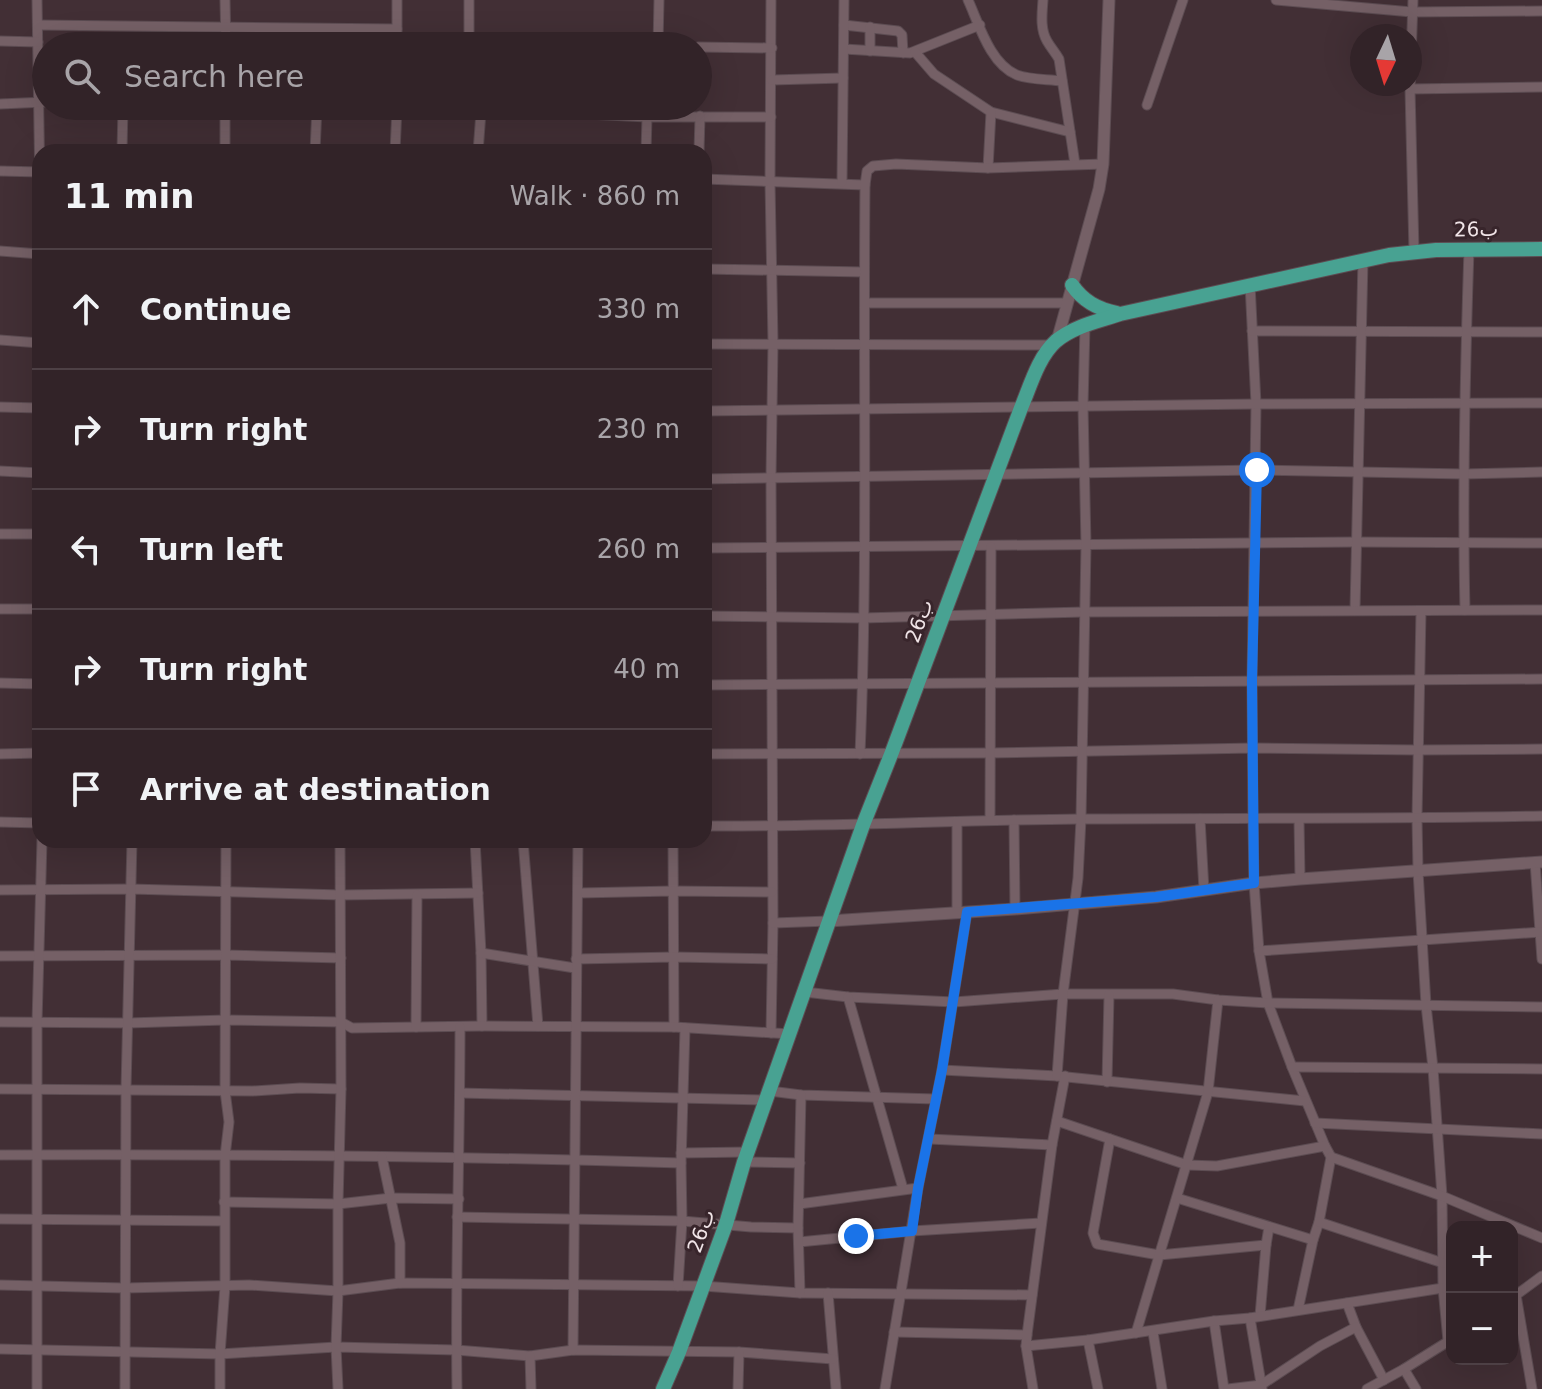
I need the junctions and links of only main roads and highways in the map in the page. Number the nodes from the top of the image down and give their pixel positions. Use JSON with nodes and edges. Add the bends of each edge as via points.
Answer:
{"nodes":[{"id":1,"x":1542,"y":249,"type":"edge"},
{"id":2,"x":1072,"y":285,"type":"road end"},
{"id":3,"x":1120,"y":314,"type":"junction"},
{"id":4,"x":663,"y":1389,"type":"edge"}],
"edges":[{"from":1,"to":3,"type":"highway","name":"26ب","via":[[1414,252],[1363,259]]},
{"from":2,"to":3,"type":"highway","via":[[1089,303]]},
{"from":3,"to":4,"type":"highway","name":"26ب","via":[[1085,325],[1054,343],[1021,408],[863,825],[726,1224]]}]}
